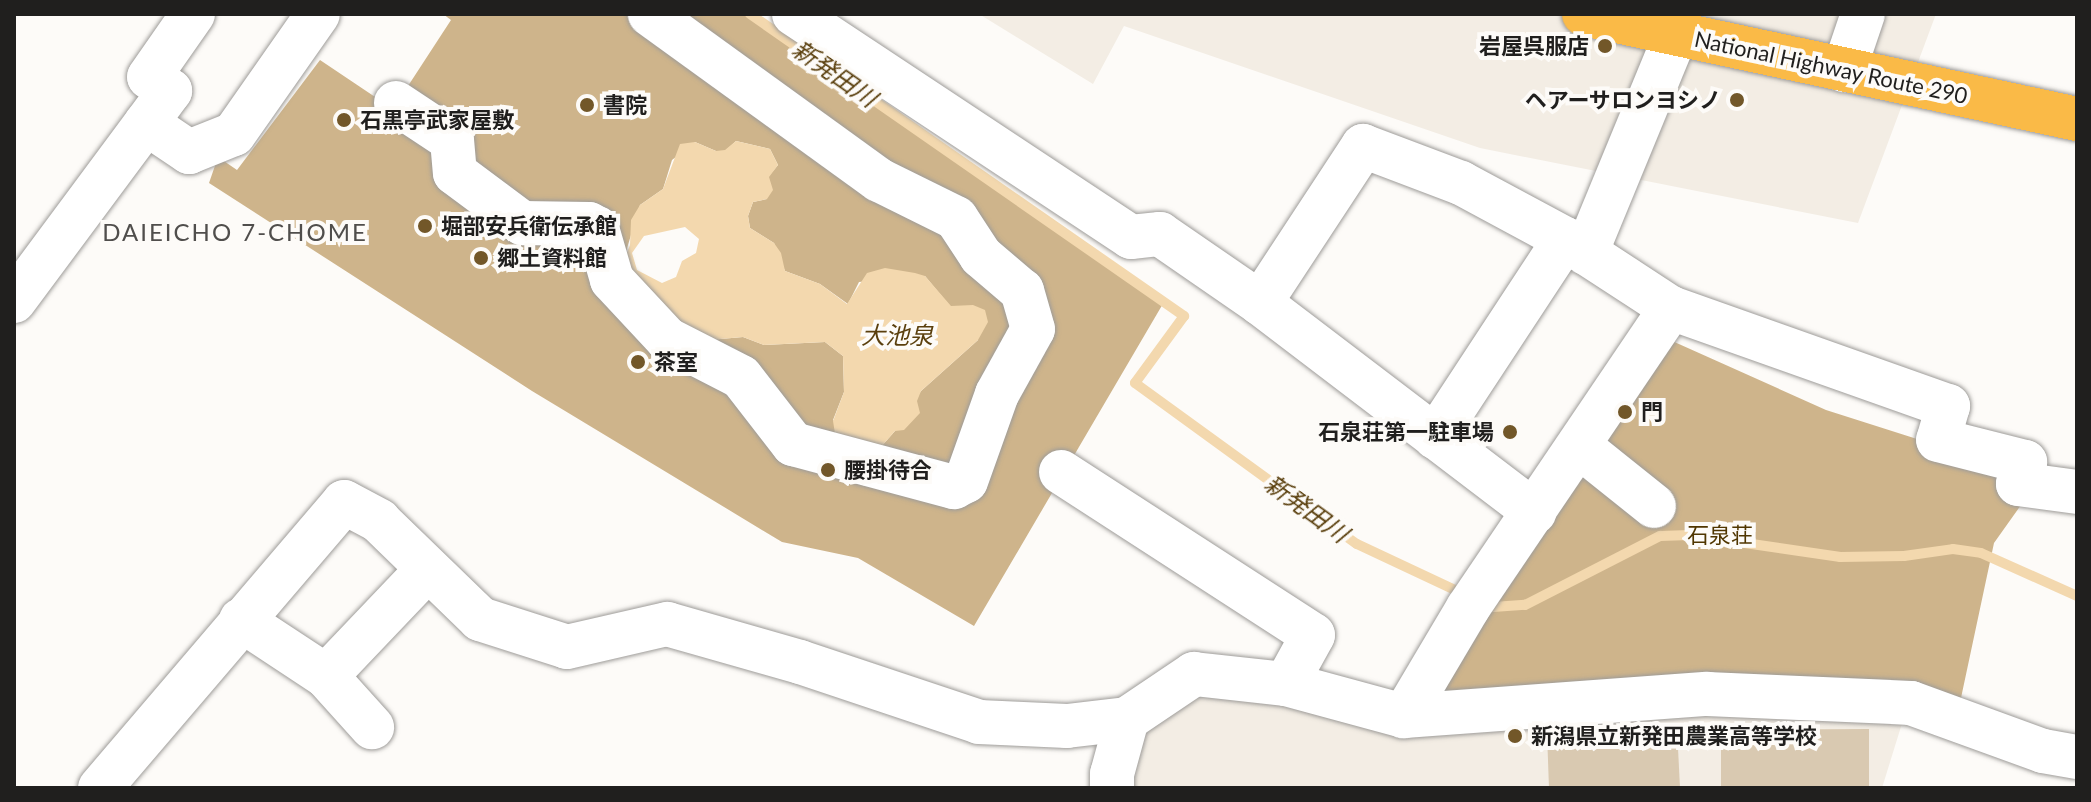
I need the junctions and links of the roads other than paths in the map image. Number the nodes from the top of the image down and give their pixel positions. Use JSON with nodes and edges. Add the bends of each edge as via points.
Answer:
{"nodes":[{"id":1,"x":193,"y":14,"type":"edge"},
{"id":2,"x":318,"y":14,"type":"edge"},
{"id":3,"x":650,"y":14,"type":"edge"},
{"id":4,"x":794,"y":14,"type":"edge"},
{"id":5,"x":1584,"y":14,"type":"edge"},
{"id":6,"x":1863,"y":14,"type":"edge"},
{"id":7,"x":1676,"y":35,"type":"junction"},
{"id":8,"x":1844,"y":70,"type":"junction"},
{"id":9,"x":396,"y":103,"type":"dead end"},
{"id":10,"x":2077,"y":119,"type":"edge"},
{"id":11,"x":146,"y":123,"type":"junction"},
{"id":12,"x":1576,"y":246,"type":"junction"},
{"id":13,"x":14,"y":301,"type":"edge"},
{"id":14,"x":1260,"y":303,"type":"junction"},
{"id":15,"x":1671,"y":308,"type":"junction"},
{"id":16,"x":1435,"y":437,"type":"junction"},
{"id":17,"x":1579,"y":446,"type":"junction"},
{"id":18,"x":1061,"y":472,"type":"dead end"},
{"id":19,"x":2077,"y":492,"type":"edge"},
{"id":20,"x":1654,"y":506,"type":"dead end"},
{"id":21,"x":1534,"y":512,"type":"junction"},
{"id":22,"x":427,"y":570,"type":"junction"},
{"id":23,"x":241,"y":620,"type":"junction"},
{"id":24,"x":326,"y":676,"type":"junction"},
{"id":25,"x":1286,"y":684,"type":"junction"},
{"id":26,"x":1404,"y":716,"type":"junction"},
{"id":27,"x":1127,"y":719,"type":"junction"},
{"id":28,"x":372,"y":727,"type":"dead end"},
{"id":29,"x":2077,"y":757,"type":"edge"},
{"id":30,"x":100,"y":788,"type":"edge"},
{"id":31,"x":1112,"y":788,"type":"edge"}],
"edges":[{"from":1,"to":11,"type":"street","via":[[149,77],[170,91]]},
{"from":2,"to":11,"type":"street","via":[[234,134],[189,152]]},
{"from":3,"to":9,"type":"street","via":[[879,180],[956,218],[981,256],[1022,291],[1033,329],[997,394],[966,481],[954,487],[793,444],[741,377],[667,339],[612,280],[597,228],[522,223],[455,173],[452,140]]},
{"from":4,"to":14,"type":"street","via":[[1131,237],[1160,234]]},
{"from":5,"to":7,"type":"highway","name":"National Highway Route 290"},
{"from":6,"to":8,"type":"street"},
{"from":7,"to":8,"type":"highway","name":"National Highway Route 290"},
{"from":7,"to":12,"type":"street"},
{"from":8,"to":10,"type":"highway","name":"National Highway Route 290"},
{"from":11,"to":13,"type":"street"},
{"from":12,"to":14,"type":"street","via":[[1461,183],[1363,146]]},
{"from":12,"to":15,"type":"street"},
{"from":12,"to":16,"type":"street"},
{"from":14,"to":16,"type":"street"},
{"from":15,"to":17,"type":"street"},
{"from":15,"to":19,"type":"street","via":[[1948,406],[1938,440],[2025,462],[2018,484]]},
{"from":16,"to":21,"type":"street"},
{"from":17,"to":20,"type":"street"},
{"from":17,"to":21,"type":"street"},
{"from":18,"to":25,"type":"street","via":[[1313,635]]},
{"from":21,"to":26,"type":"street","via":[[1473,600]]},
{"from":22,"to":23,"type":"street","via":[[379,521],[344,502]]},
{"from":22,"to":24,"type":"street"},
{"from":22,"to":27,"type":"street","via":[[480,619],[567,647],[667,624],[979,722],[1067,726]]},
{"from":23,"to":24,"type":"street"},
{"from":23,"to":30,"type":"street"},
{"from":24,"to":28,"type":"street"},
{"from":25,"to":26,"type":"street"},
{"from":25,"to":27,"type":"street","via":[[1194,674]]},
{"from":26,"to":29,"type":"street","via":[[1707,694],[1911,703],[2043,751]]},
{"from":27,"to":31,"type":"street"}]}
